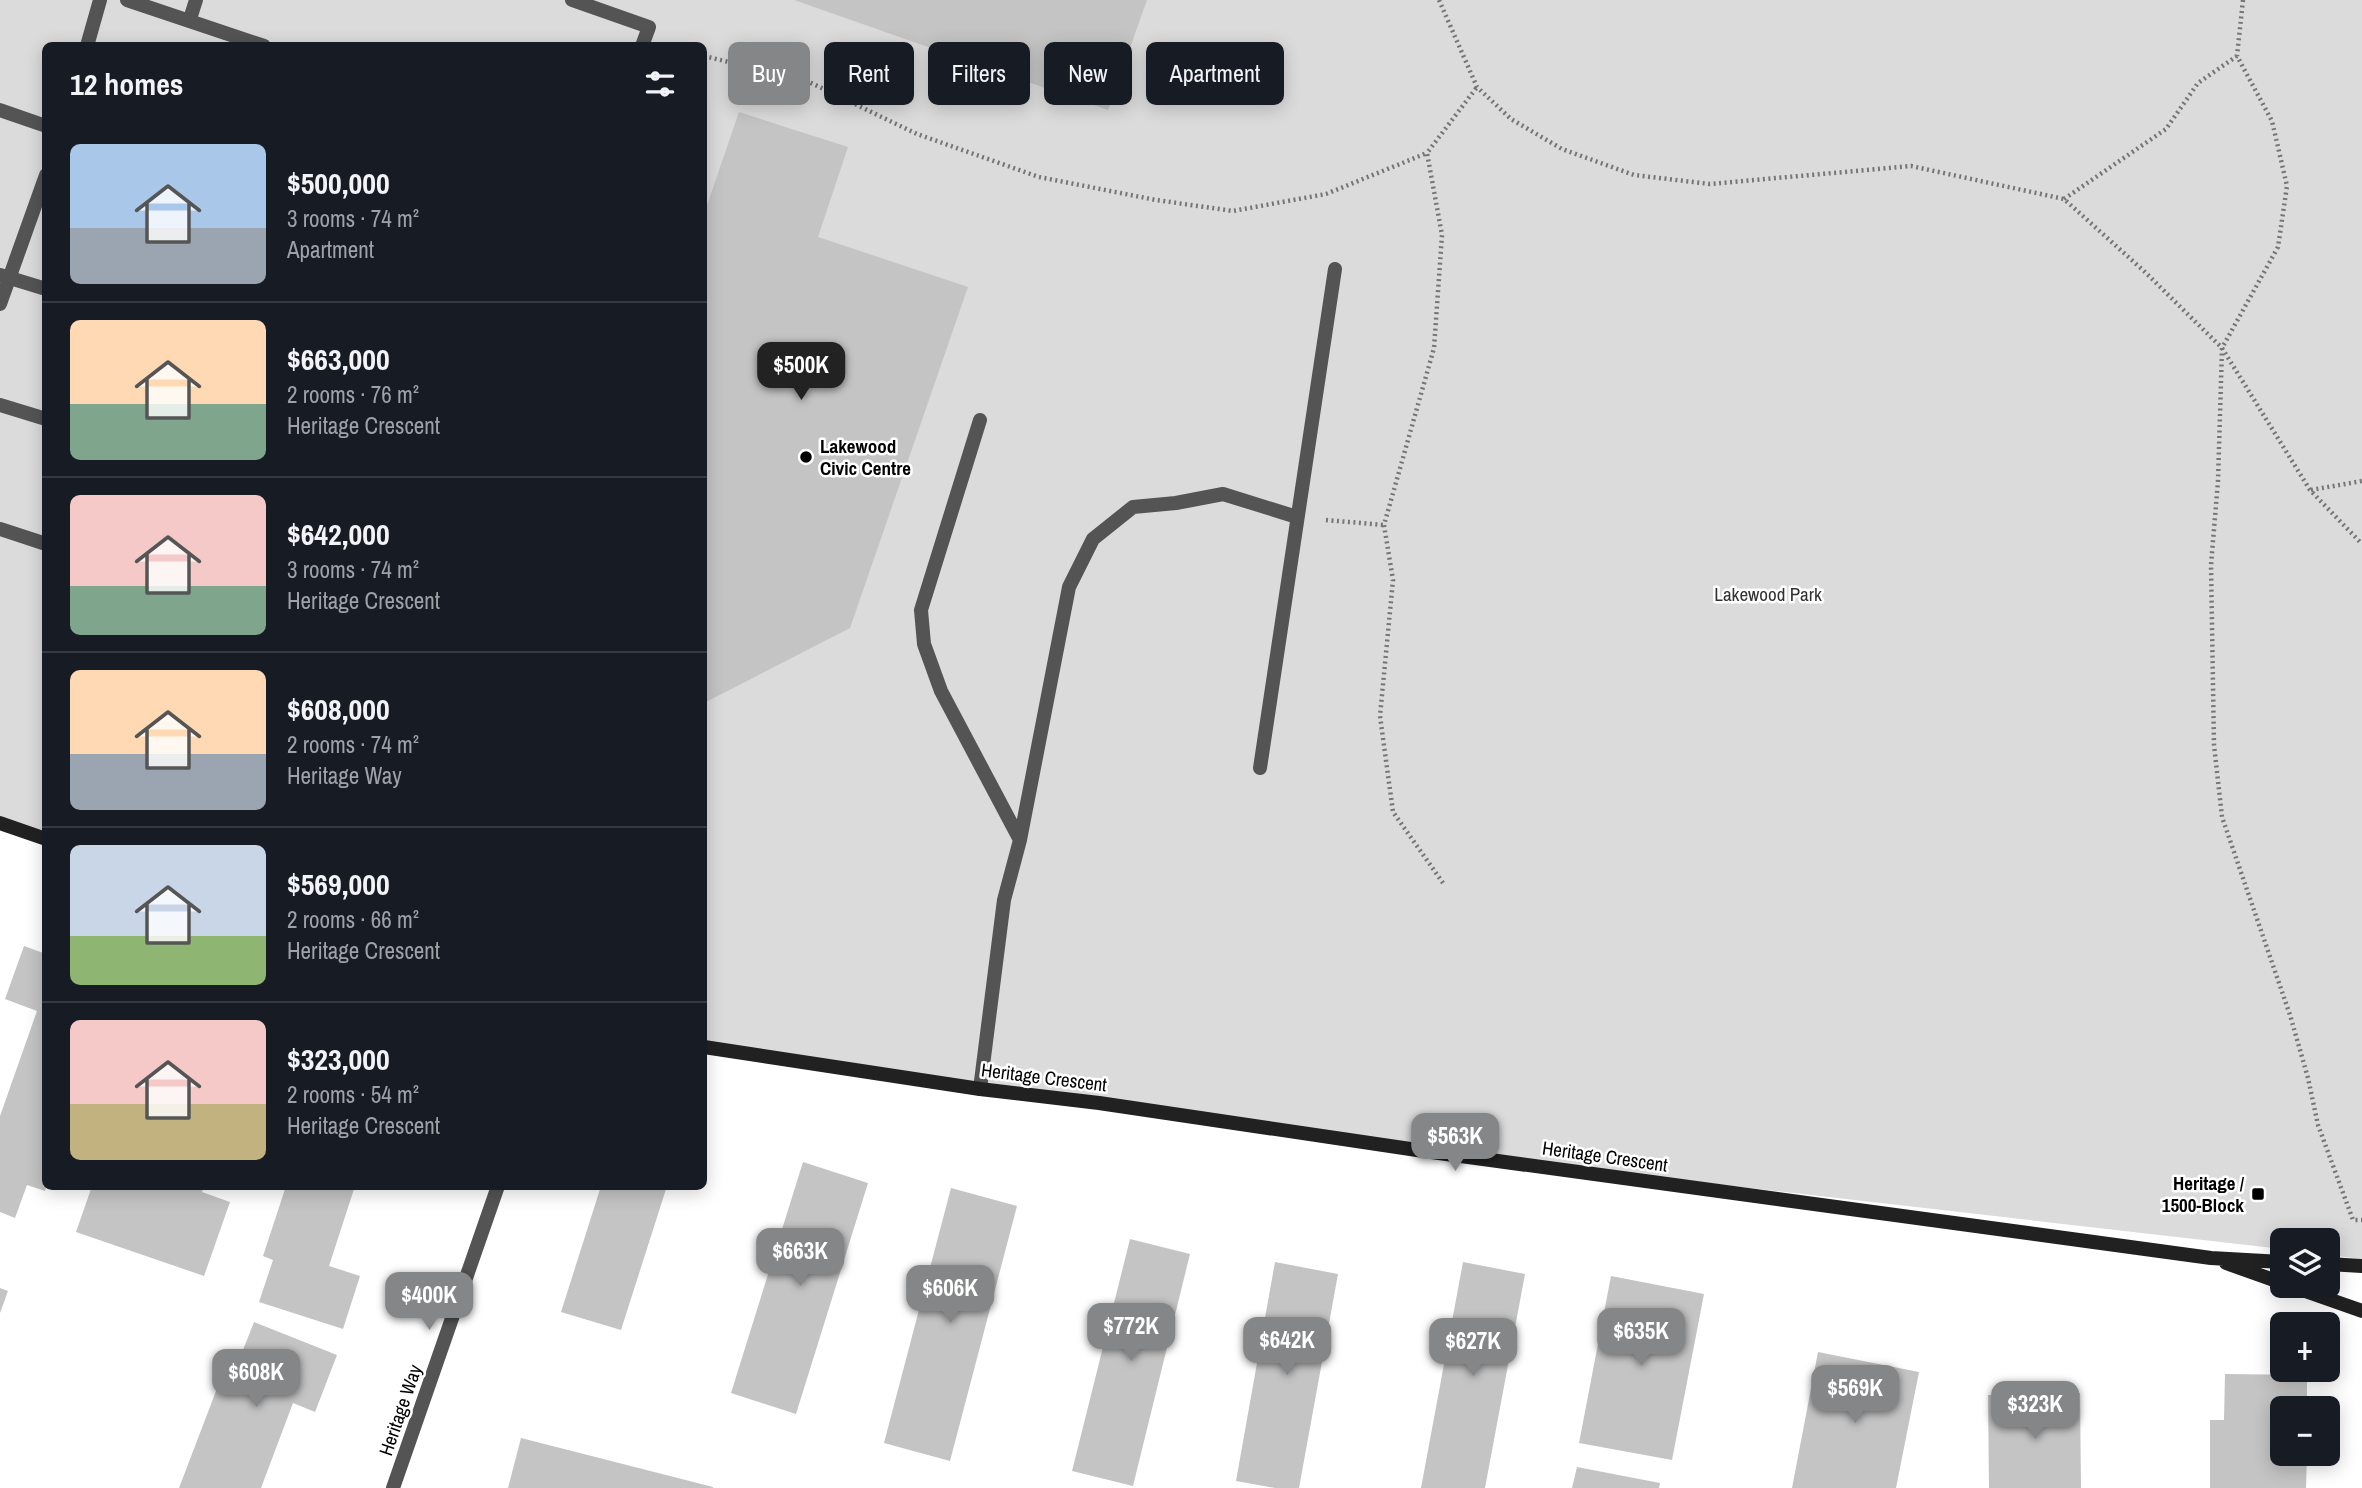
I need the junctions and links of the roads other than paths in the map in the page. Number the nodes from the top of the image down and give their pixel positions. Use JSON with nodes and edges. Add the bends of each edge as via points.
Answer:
{"nodes":[{"id":1,"x":100,"y":0,"type":"edge"},
{"id":2,"x":127,"y":0,"type":"edge"},
{"id":3,"x":196,"y":0,"type":"edge"},
{"id":4,"x":572,"y":0,"type":"edge"},
{"id":5,"x":190,"y":19,"type":"junction"},
{"id":6,"x":88,"y":42,"type":"edge"},
{"id":7,"x":253,"y":42,"type":"edge"},
{"id":8,"x":643,"y":42,"type":"edge"},
{"id":9,"x":0,"y":110,"type":"edge"},
{"id":10,"x":42,"y":126,"type":"edge"},
{"id":11,"x":42,"y":185,"type":"edge"},
{"id":12,"x":1335,"y":269,"type":"dead end"},
{"id":13,"x":4,"y":276,"type":"edge"},
{"id":14,"x":42,"y":288,"type":"edge"},
{"id":15,"x":0,"y":304,"type":"edge"},
{"id":16,"x":0,"y":404,"type":"edge"},
{"id":17,"x":42,"y":418,"type":"edge"},
{"id":18,"x":980,"y":420,"type":"dead end"},
{"id":19,"x":1297,"y":517,"type":"junction"},
{"id":20,"x":0,"y":529,"type":"edge"},
{"id":21,"x":42,"y":543,"type":"edge"},
{"id":22,"x":1261,"y":768,"type":"dead end"},
{"id":23,"x":0,"y":823,"type":"edge"},
{"id":24,"x":42,"y":838,"type":"edge"},
{"id":25,"x":1020,"y":840,"type":"junction"},
{"id":26,"x":707,"y":1047,"type":"edge"},
{"id":27,"x":980,"y":1089,"type":"junction"},
{"id":28,"x":497,"y":1190,"type":"edge"},
{"id":29,"x":2211,"y":1258,"type":"junction"},
{"id":30,"x":2270,"y":1261,"type":"edge"},
{"id":31,"x":2340,"y":1265,"type":"edge"},
{"id":32,"x":2362,"y":1266,"type":"edge"},
{"id":33,"x":2270,"y":1279,"type":"edge"},
{"id":34,"x":2325,"y":1298,"type":"edge"},
{"id":35,"x":2362,"y":1311,"type":"edge"},
{"id":36,"x":393,"y":1488,"type":"edge"}],
"edges":[{"from":1,"to":6,"type":"street"},
{"from":2,"to":5,"type":"street"},
{"from":3,"to":5,"type":"street"},
{"from":4,"to":8,"type":"street","via":[[649,27]]},
{"from":5,"to":7,"type":"street"},
{"from":9,"to":10,"type":"street"},
{"from":11,"to":13,"type":"street"},
{"from":12,"to":19,"type":"street"},
{"from":13,"to":14,"type":"street"},
{"from":13,"to":15,"type":"street"},
{"from":16,"to":17,"type":"street"},
{"from":18,"to":25,"type":"street","via":[[921,610],[924,644],[941,691]]},
{"from":19,"to":22,"type":"street"},
{"from":19,"to":25,"type":"street","via":[[1223,494],[1133,506],[1093,539],[1069,587]]},
{"from":20,"to":21,"type":"street"},
{"from":23,"to":24,"type":"street"},
{"from":25,"to":27,"type":"street","via":[[1004,900]]},
{"from":26,"to":27,"type":"street","name":"Heritage Crescent"},
{"from":27,"to":29,"type":"street","name":"Heritage Crescent"},
{"from":28,"to":36,"type":"street","name":"Heritage Way"},
{"from":29,"to":30,"type":"street","name":"Heritage Crescent"},
{"from":29,"to":33,"type":"street","name":"Heritage Crescent"},
{"from":31,"to":32,"type":"street"},
{"from":34,"to":35,"type":"street"}]}
